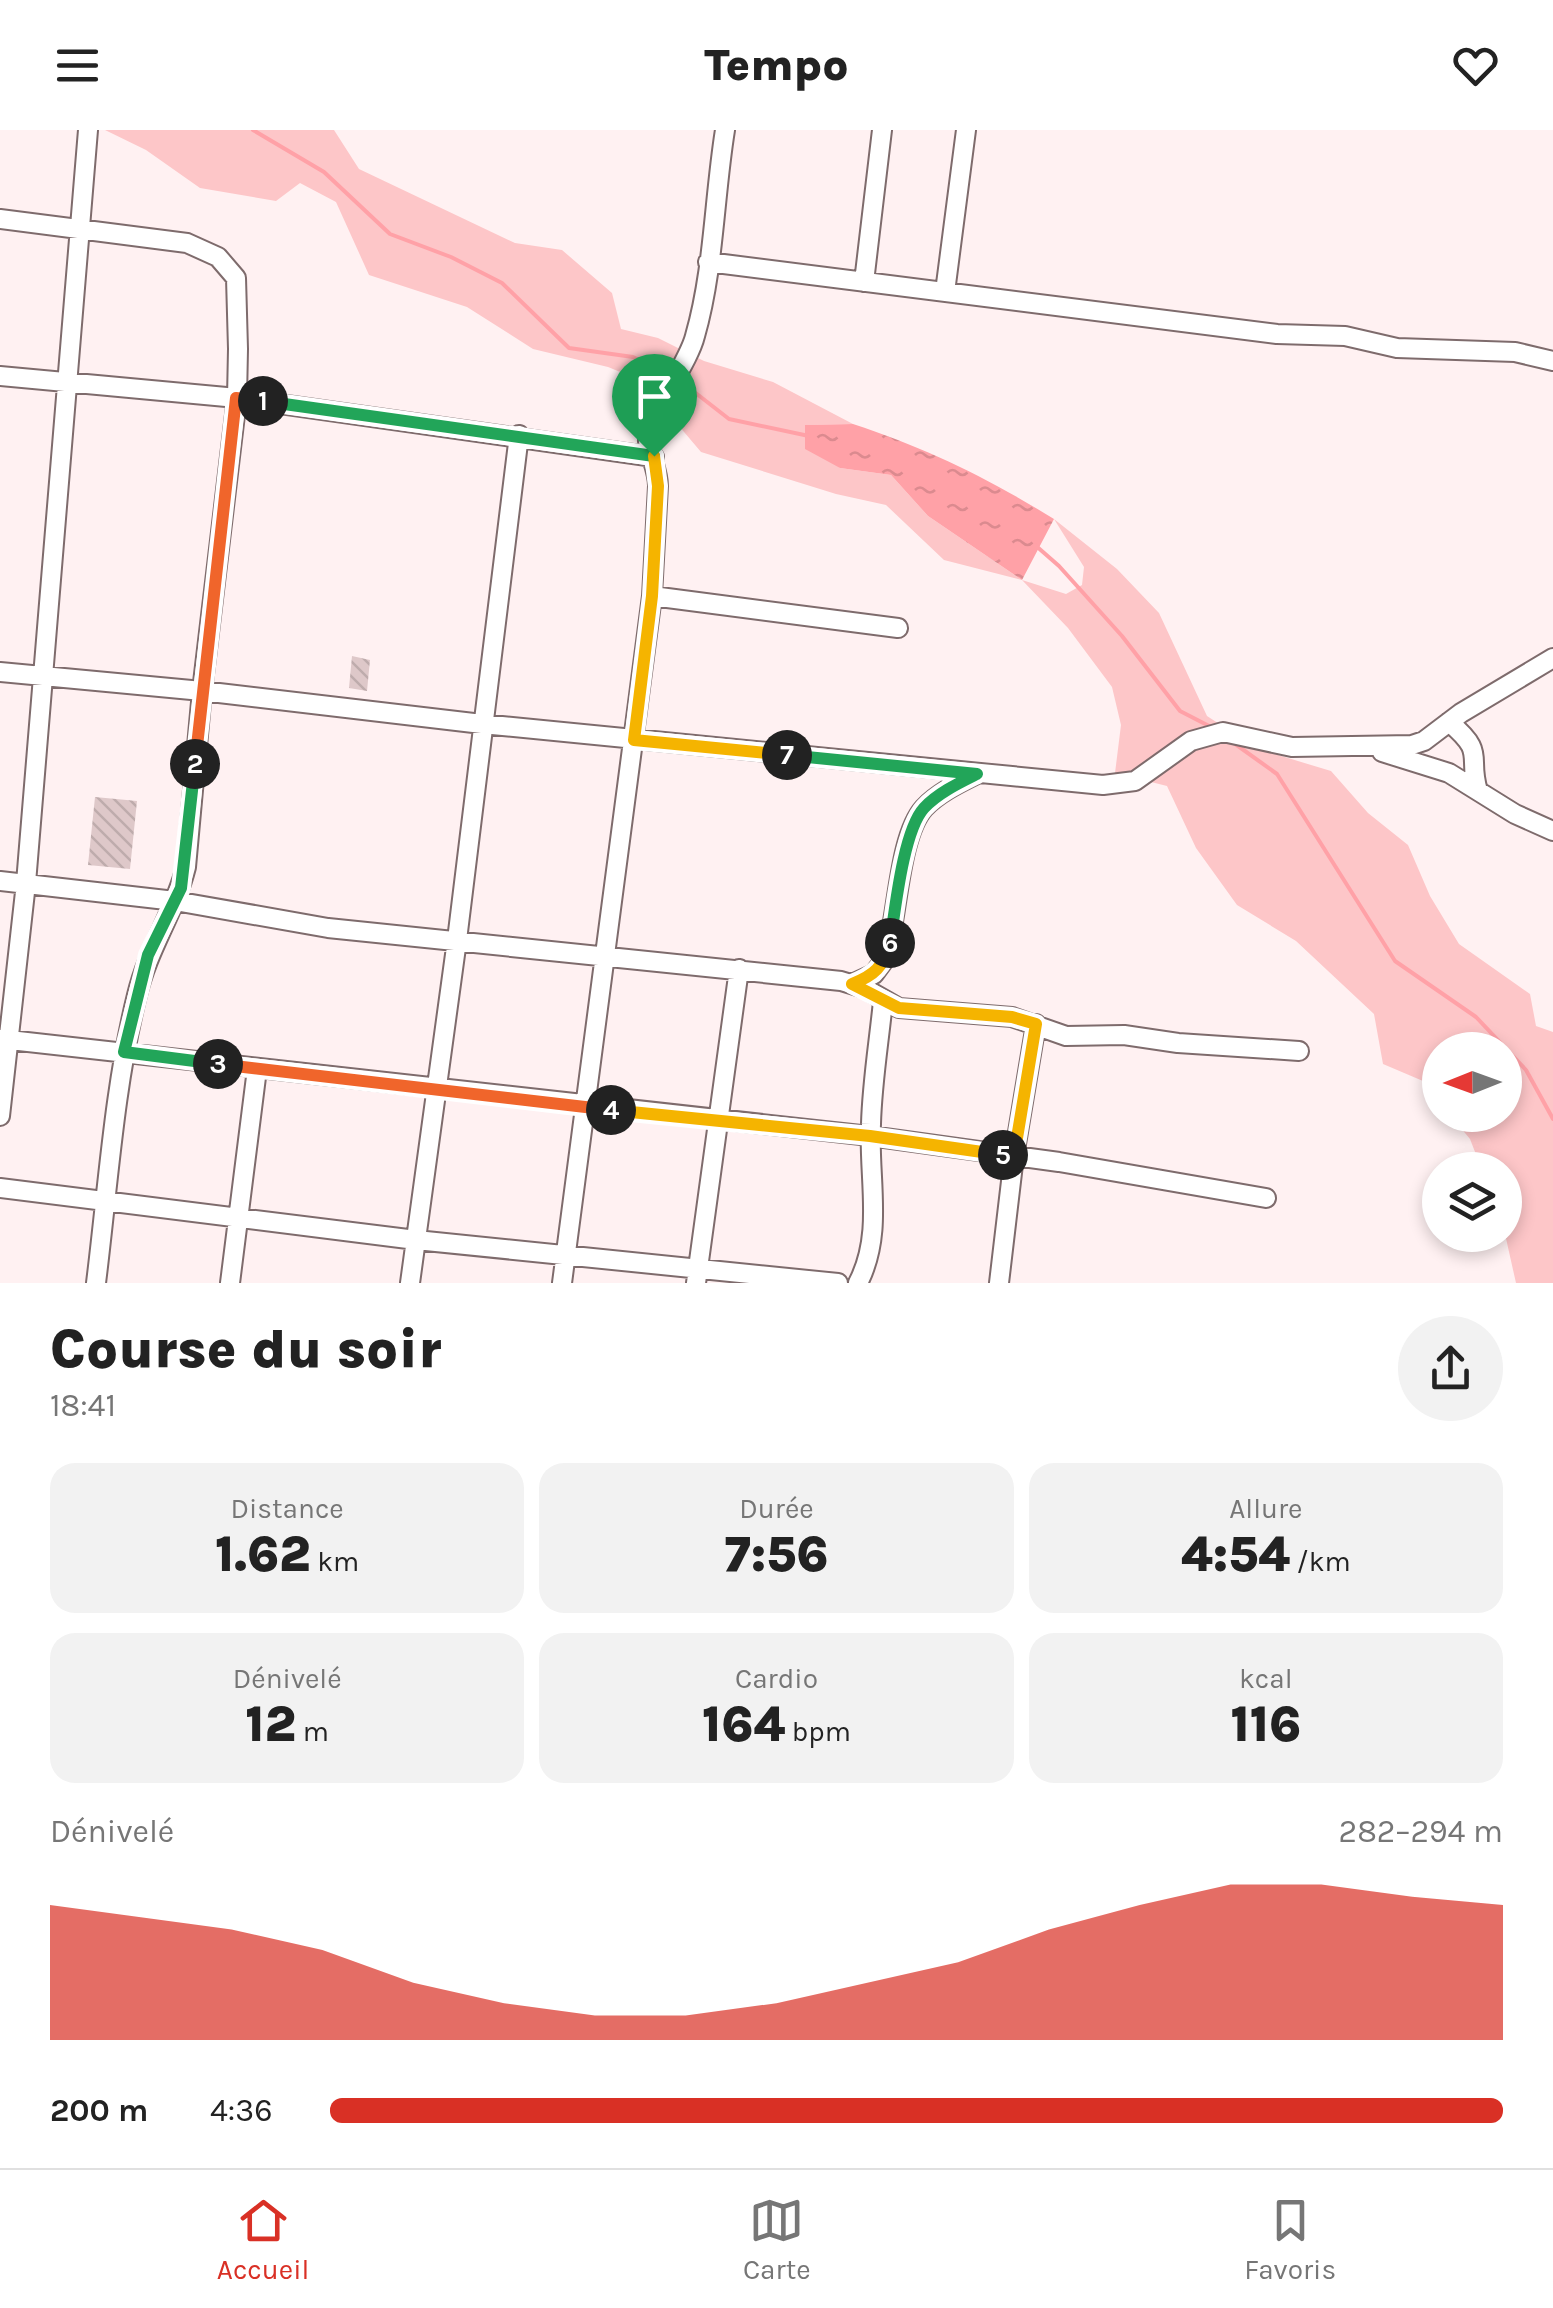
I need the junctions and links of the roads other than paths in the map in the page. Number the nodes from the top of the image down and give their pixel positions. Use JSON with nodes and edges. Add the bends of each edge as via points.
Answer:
{"nodes":[{"id":1,"x":88,"y":130,"type":"edge"},
{"id":2,"x":726,"y":130,"type":"edge"},
{"id":3,"x":882,"y":130,"type":"edge"},
{"id":4,"x":966,"y":130,"type":"edge"},
{"id":5,"x":0,"y":219,"type":"edge"},
{"id":6,"x":80,"y":228,"type":"junction"},
{"id":7,"x":708,"y":262,"type":"junction"},
{"id":8,"x":864,"y":282,"type":"junction"},
{"id":9,"x":946,"y":292,"type":"junction"},
{"id":10,"x":1553,"y":361,"type":"edge"},
{"id":11,"x":0,"y":376,"type":"edge"},
{"id":12,"x":69,"y":383,"type":"junction"},
{"id":13,"x":236,"y":398,"type":"junction"},
{"id":14,"x":519,"y":435,"type":"junction"},
{"id":15,"x":654,"y":456,"type":"junction"},
{"id":16,"x":652,"y":596,"type":"junction"},
{"id":17,"x":898,"y":628,"type":"dead end"},
{"id":18,"x":1553,"y":658,"type":"edge"},
{"id":19,"x":0,"y":672,"type":"edge"},
{"id":20,"x":42,"y":678,"type":"junction"},
{"id":21,"x":202,"y":691,"type":"junction"},
{"id":22,"x":1449,"y":722,"type":"junction"},
{"id":23,"x":482,"y":724,"type":"junction"},
{"id":24,"x":634,"y":740,"type":"junction"},
{"id":25,"x":1368,"y":748,"type":"junction"},
{"id":26,"x":977,"y":774,"type":"junction"},
{"id":27,"x":1478,"y":790,"type":"junction"},
{"id":28,"x":1553,"y":832,"type":"edge"},
{"id":29,"x":0,"y":881,"type":"edge"},
{"id":30,"x":26,"y":883,"type":"junction"},
{"id":31,"x":174,"y":901,"type":"junction"},
{"id":32,"x":457,"y":940,"type":"junction"},
{"id":33,"x":607,"y":956,"type":"junction"},
{"id":34,"x":739,"y":969,"type":"junction"},
{"id":35,"x":852,"y":984,"type":"junction"},
{"id":36,"x":883,"y":1001,"type":"junction"},
{"id":37,"x":1036,"y":1024,"type":"junction"},
{"id":38,"x":4,"y":1040,"type":"edge"},
{"id":39,"x":1300,"y":1051,"type":"dead end"},
{"id":40,"x":124,"y":1052,"type":"junction"},
{"id":41,"x":258,"y":1069,"type":"junction"},
{"id":42,"x":437,"y":1090,"type":"junction"},
{"id":43,"x":585,"y":1107,"type":"junction"},
{"id":44,"x":0,"y":1116,"type":"edge"},
{"id":45,"x":716,"y":1120,"type":"junction"},
{"id":46,"x":870,"y":1136,"type":"junction"},
{"id":47,"x":1014,"y":1156,"type":"junction"},
{"id":48,"x":0,"y":1188,"type":"edge"},
{"id":49,"x":1266,"y":1198,"type":"dead end"},
{"id":50,"x":106,"y":1201,"type":"junction"},
{"id":51,"x":239,"y":1216,"type":"junction"},
{"id":52,"x":416,"y":1240,"type":"junction"},
{"id":53,"x":566,"y":1256,"type":"junction"},
{"id":54,"x":696,"y":1276,"type":"edge"},
{"id":55,"x":96,"y":1283,"type":"edge"},
{"id":56,"x":230,"y":1283,"type":"edge"},
{"id":57,"x":410,"y":1283,"type":"edge"},
{"id":58,"x":562,"y":1283,"type":"edge"},
{"id":59,"x":838,"y":1283,"type":"edge"},
{"id":60,"x":858,"y":1283,"type":"edge"},
{"id":61,"x":1000,"y":1283,"type":"edge"}],
"edges":[{"from":1,"to":6,"type":"street"},
{"from":2,"to":7,"type":"street"},
{"from":3,"to":8,"type":"street"},
{"from":4,"to":9,"type":"street"},
{"from":5,"to":6,"type":"street"},
{"from":6,"to":12,"type":"street"},
{"from":6,"to":13,"type":"street","via":[[187,244],[228,266],[238,296]]},
{"from":7,"to":8,"type":"street"},
{"from":7,"to":15,"type":"street","via":[[695,340],[651,427]]},
{"from":8,"to":9,"type":"street"},
{"from":9,"to":10,"type":"street"},
{"from":11,"to":12,"type":"street"},
{"from":12,"to":13,"type":"street"},
{"from":12,"to":20,"type":"street"},
{"from":13,"to":14,"type":"street"},
{"from":13,"to":21,"type":"street"},
{"from":14,"to":15,"type":"street"},
{"from":14,"to":23,"type":"street"},
{"from":15,"to":16,"type":"street"},
{"from":16,"to":17,"type":"street"},
{"from":16,"to":24,"type":"street"},
{"from":18,"to":22,"type":"street"},
{"from":19,"to":20,"type":"street"},
{"from":20,"to":21,"type":"street"},
{"from":20,"to":30,"type":"street"},
{"from":21,"to":23,"type":"street"},
{"from":21,"to":31,"type":"street","via":[[186,866]]},
{"from":22,"to":25,"type":"street","via":[[1412,745]]},
{"from":22,"to":27,"type":"street","via":[[1476,755]]},
{"from":23,"to":24,"type":"street"},
{"from":23,"to":32,"type":"street"},
{"from":24,"to":26,"type":"street"},
{"from":24,"to":33,"type":"street"},
{"from":25,"to":26,"type":"street","via":[[1292,747],[1223,732],[1191,742],[1135,781],[1120,784]]},
{"from":25,"to":27,"type":"street","via":[[1449,773]]},
{"from":26,"to":35,"type":"street","via":[[922,810],[885,958],[874,974]]},
{"from":27,"to":28,"type":"street"},
{"from":29,"to":30,"type":"street"},
{"from":30,"to":31,"type":"street"},
{"from":30,"to":38,"type":"street"},
{"from":31,"to":32,"type":"street","via":[[297,924]]},
{"from":31,"to":40,"type":"street","via":[[148,955]]},
{"from":32,"to":33,"type":"street"},
{"from":32,"to":42,"type":"street"},
{"from":33,"to":34,"type":"street"},
{"from":33,"to":43,"type":"street"},
{"from":34,"to":35,"type":"street"},
{"from":34,"to":45,"type":"street"},
{"from":35,"to":36,"type":"street"},
{"from":36,"to":37,"type":"street"},
{"from":36,"to":46,"type":"street"},
{"from":37,"to":39,"type":"street","via":[[1066,1036]]},
{"from":37,"to":47,"type":"street"},
{"from":38,"to":40,"type":"street"},
{"from":38,"to":44,"type":"street"},
{"from":40,"to":41,"type":"street"},
{"from":40,"to":50,"type":"street"},
{"from":41,"to":42,"type":"street"},
{"from":41,"to":51,"type":"street"},
{"from":42,"to":43,"type":"street"},
{"from":42,"to":52,"type":"street"},
{"from":43,"to":45,"type":"street"},
{"from":43,"to":53,"type":"street"},
{"from":45,"to":46,"type":"street"},
{"from":45,"to":54,"type":"street"},
{"from":46,"to":47,"type":"street"},
{"from":46,"to":60,"type":"street","via":[[872,1226]]},
{"from":47,"to":49,"type":"street"},
{"from":47,"to":61,"type":"street"},
{"from":48,"to":50,"type":"street"},
{"from":50,"to":51,"type":"street"},
{"from":50,"to":55,"type":"street"},
{"from":51,"to":52,"type":"street"},
{"from":51,"to":56,"type":"street"},
{"from":52,"to":53,"type":"street"},
{"from":52,"to":57,"type":"street"},
{"from":53,"to":54,"type":"street"},
{"from":53,"to":58,"type":"street"},
{"from":54,"to":59,"type":"street"}]}
